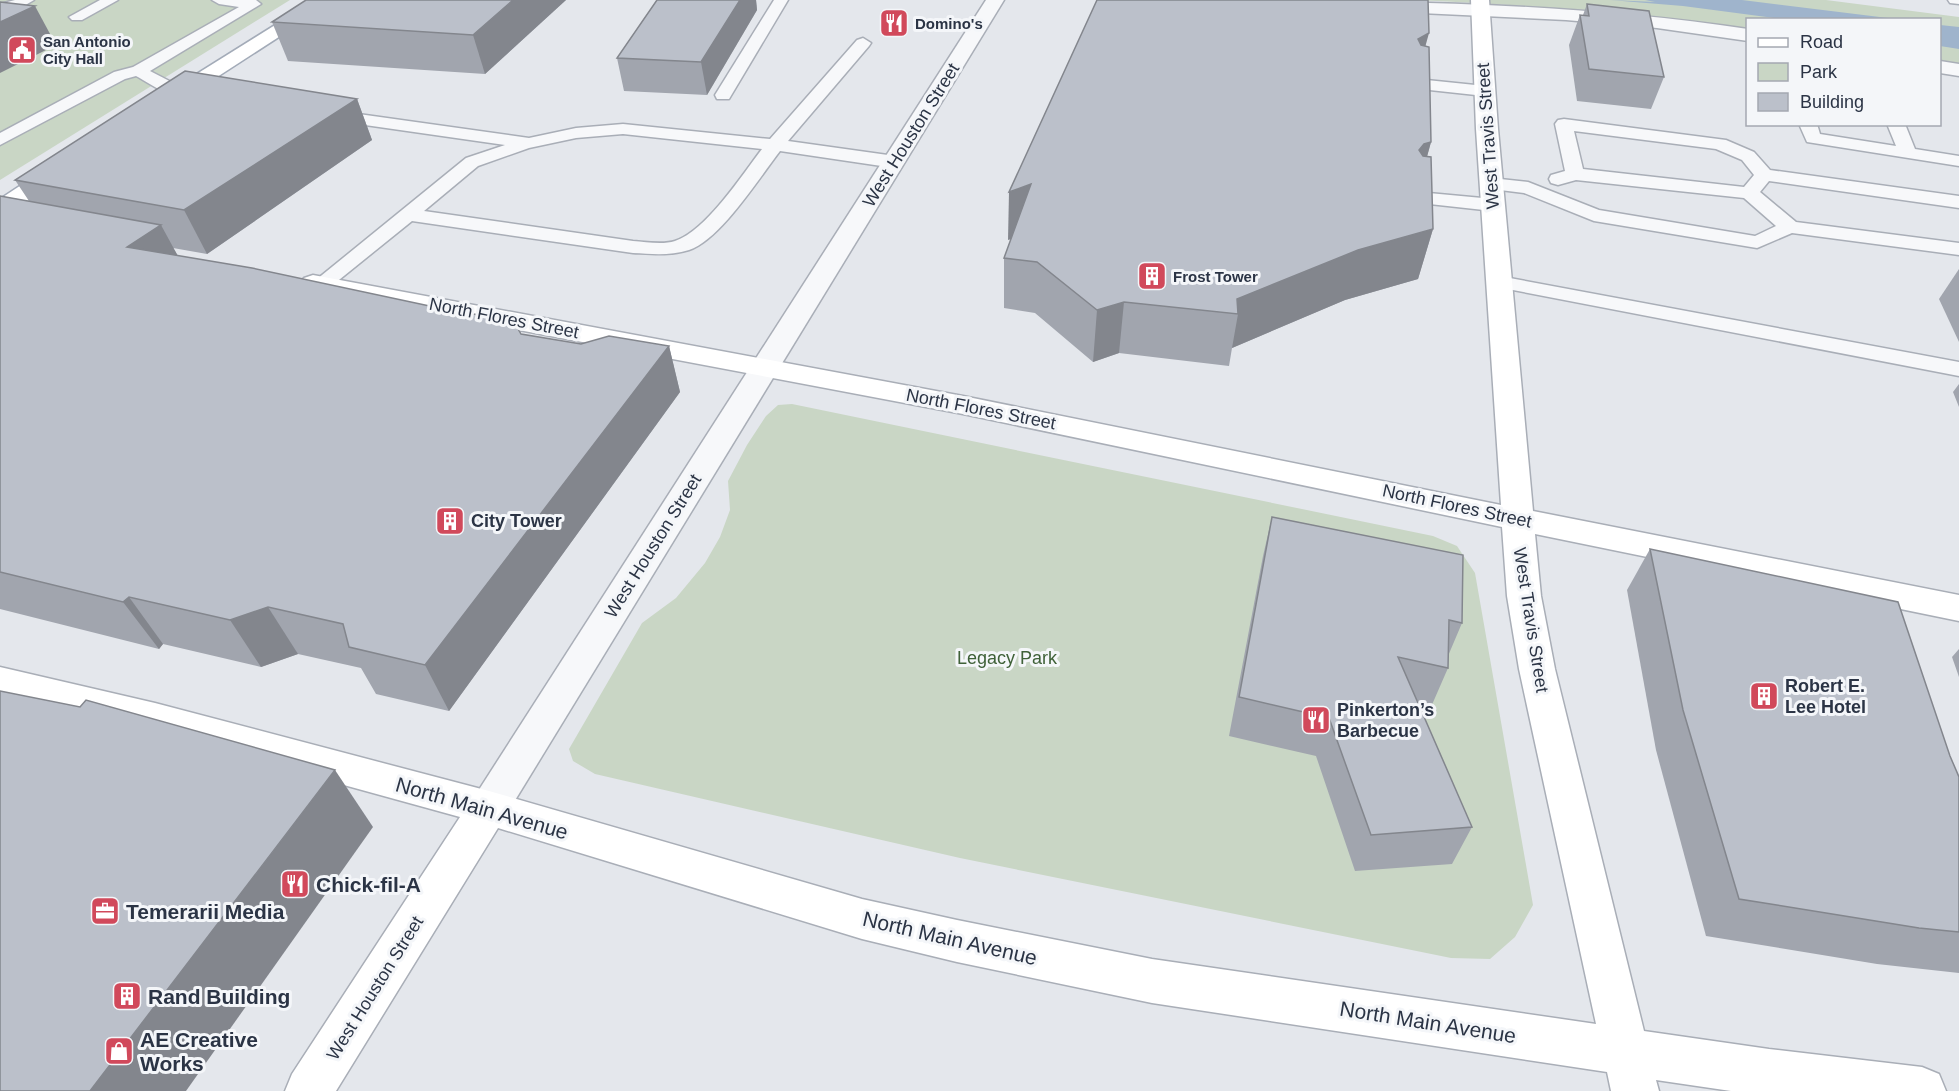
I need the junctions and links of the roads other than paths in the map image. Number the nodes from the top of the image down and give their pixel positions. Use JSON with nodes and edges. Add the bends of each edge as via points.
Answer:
{"nodes":[{"id":1,"x":27,"y":0,"type":"edge"},
{"id":2,"x":111,"y":0,"type":"edge"},
{"id":3,"x":219,"y":0,"type":"edge"},
{"id":4,"x":270,"y":0,"type":"edge"},
{"id":5,"x":327,"y":0,"type":"edge"},
{"id":6,"x":780,"y":0,"type":"edge"},
{"id":7,"x":995,"y":0,"type":"edge"},
{"id":8,"x":254,"y":4,"type":"junction"},
{"id":9,"x":1480,"y":5,"type":"edge"},
{"id":10,"x":1363,"y":6,"type":"edge"},
{"id":11,"x":0,"y":8,"type":"edge"},
{"id":12,"x":77,"y":16,"type":"dead end"},
{"id":13,"x":1746,"y":35,"type":"edge"},
{"id":14,"x":863,"y":43,"type":"dead end"},
{"id":15,"x":1941,"y":67,"type":"edge"},
{"id":16,"x":1959,"y":70,"type":"edge"},
{"id":17,"x":138,"y":71,"type":"junction"},
{"id":18,"x":1417,"y":84,"type":"edge"},
{"id":19,"x":1485,"y":91,"type":"junction"},
{"id":20,"x":179,"y":93,"type":"junction"},
{"id":21,"x":723,"y":95,"type":"dead end"},
{"id":22,"x":215,"y":98,"type":"edge"},
{"id":23,"x":308,"y":111,"type":"edge"},
{"id":24,"x":149,"y":112,"type":"edge"},
{"id":25,"x":1809,"y":126,"type":"edge"},
{"id":26,"x":1897,"y":126,"type":"edge"},
{"id":27,"x":0,"y":140,"type":"edge"},
{"id":28,"x":529,"y":143,"type":"junction"},
{"id":29,"x":775,"y":145,"type":"junction"},
{"id":30,"x":1908,"y":154,"type":"junction"},
{"id":31,"x":79,"y":158,"type":"edge"},
{"id":32,"x":1959,"y":161,"type":"edge"},
{"id":33,"x":895,"y":162,"type":"junction"},
{"id":34,"x":1575,"y":174,"type":"junction"},
{"id":35,"x":1764,"y":175,"type":"junction"},
{"id":36,"x":1528,"y":188,"type":"junction"},
{"id":37,"x":1749,"y":193,"type":"junction"},
{"id":38,"x":1492,"y":195,"type":"junction"},
{"id":39,"x":1418,"y":198,"type":"edge"},
{"id":40,"x":1959,"y":202,"type":"edge"},
{"id":41,"x":0,"y":209,"type":"edge"},
{"id":42,"x":407,"y":214,"type":"junction"},
{"id":43,"x":1790,"y":227,"type":"junction"},
{"id":44,"x":1959,"y":249,"type":"edge"},
{"id":45,"x":287,"y":278,"type":"edge"},
{"id":46,"x":1499,"y":282,"type":"junction"},
{"id":47,"x":322,"y":284,"type":"junction"},
{"id":48,"x":766,"y":367,"type":"junction"},
{"id":49,"x":1959,"y":369,"type":"edge"},
{"id":50,"x":1516,"y":518,"type":"junction"},
{"id":51,"x":1959,"y":608,"type":"edge"},
{"id":52,"x":0,"y":681,"type":"edge"},
{"id":53,"x":489,"y":808,"type":"junction"},
{"id":54,"x":1630,"y":1072,"type":"edge"},
{"id":55,"x":309,"y":1091,"type":"edge"},
{"id":56,"x":1922,"y":1091,"type":"edge"}],
"edges":[{"from":1,"to":11,"type":"lane"},
{"from":2,"to":12,"type":"lane"},
{"from":3,"to":8,"type":"lane"},
{"from":4,"to":8,"type":"lane"},
{"from":5,"to":20,"type":"main road"},
{"from":6,"to":21,"type":"lane"},
{"from":7,"to":33,"type":"street","name":"West Houston Street"},
{"from":8,"to":17,"type":"lane"},
{"from":9,"to":10,"type":"street"},
{"from":9,"to":13,"type":"street","via":[[1637,19]]},
{"from":9,"to":19,"type":"main road","name":"West Travis Street"},
{"from":14,"to":29,"type":"lane"},
{"from":15,"to":16,"type":"street"},
{"from":17,"to":20,"type":"lane"},
{"from":17,"to":27,"type":"lane","via":[[120,75]]},
{"from":18,"to":19,"type":"lane"},
{"from":19,"to":38,"type":"main road","name":"West Travis Street"},
{"from":20,"to":22,"type":"lane"},
{"from":20,"to":24,"type":"main road"},
{"from":23,"to":28,"type":"lane"},
{"from":25,"to":30,"type":"lane","via":[[1813,138]]},
{"from":26,"to":30,"type":"lane"},
{"from":28,"to":29,"type":"lane","via":[[623,129]]},
{"from":28,"to":42,"type":"lane","via":[[472,162]]},
{"from":29,"to":33,"type":"lane"},
{"from":29,"to":42,"type":"lane","via":[[706,232],[684,245],[667,249]]},
{"from":30,"to":32,"type":"lane"},
{"from":31,"to":41,"type":"main road"},
{"from":33,"to":48,"type":"street","name":"West Houston Street"},
{"from":34,"to":35,"type":"lane","via":[[1564,124],[1720,144],[1748,156]]},
{"from":34,"to":36,"type":"lane"},
{"from":34,"to":37,"type":"lane"},
{"from":35,"to":37,"type":"lane"},
{"from":35,"to":40,"type":"lane"},
{"from":36,"to":38,"type":"lane"},
{"from":36,"to":43,"type":"lane","via":[[1594,215],[1757,242]]},
{"from":37,"to":43,"type":"lane"},
{"from":38,"to":39,"type":"lane"},
{"from":38,"to":46,"type":"main road","name":"West Travis Street"},
{"from":42,"to":47,"type":"lane"},
{"from":43,"to":44,"type":"lane"},
{"from":45,"to":47,"type":"main road","name":"North Flores Street"},
{"from":46,"to":49,"type":"lane"},
{"from":46,"to":50,"type":"main road","name":"West Travis Street"},
{"from":47,"to":48,"type":"main road","name":"North Flores Street"},
{"from":48,"to":50,"type":"main road","name":"North Flores Street"},
{"from":48,"to":53,"type":"street","name":"West Houston Street"},
{"from":50,"to":51,"type":"main road","name":"North Flores Street"},
{"from":50,"to":54,"type":"main road","name":"West Travis Street","via":[[1537,669]]},
{"from":52,"to":53,"type":"main road","name":"North Main Avenue","via":[[155,718]]},
{"from":53,"to":54,"type":"main road","name":"North Main Avenue","via":[[862,919],[957,941]]},
{"from":53,"to":55,"type":"main road","name":"West Houston Street"},
{"from":54,"to":56,"type":"main road","name":"North Main Avenue","via":[[1769,1074]]}]}
